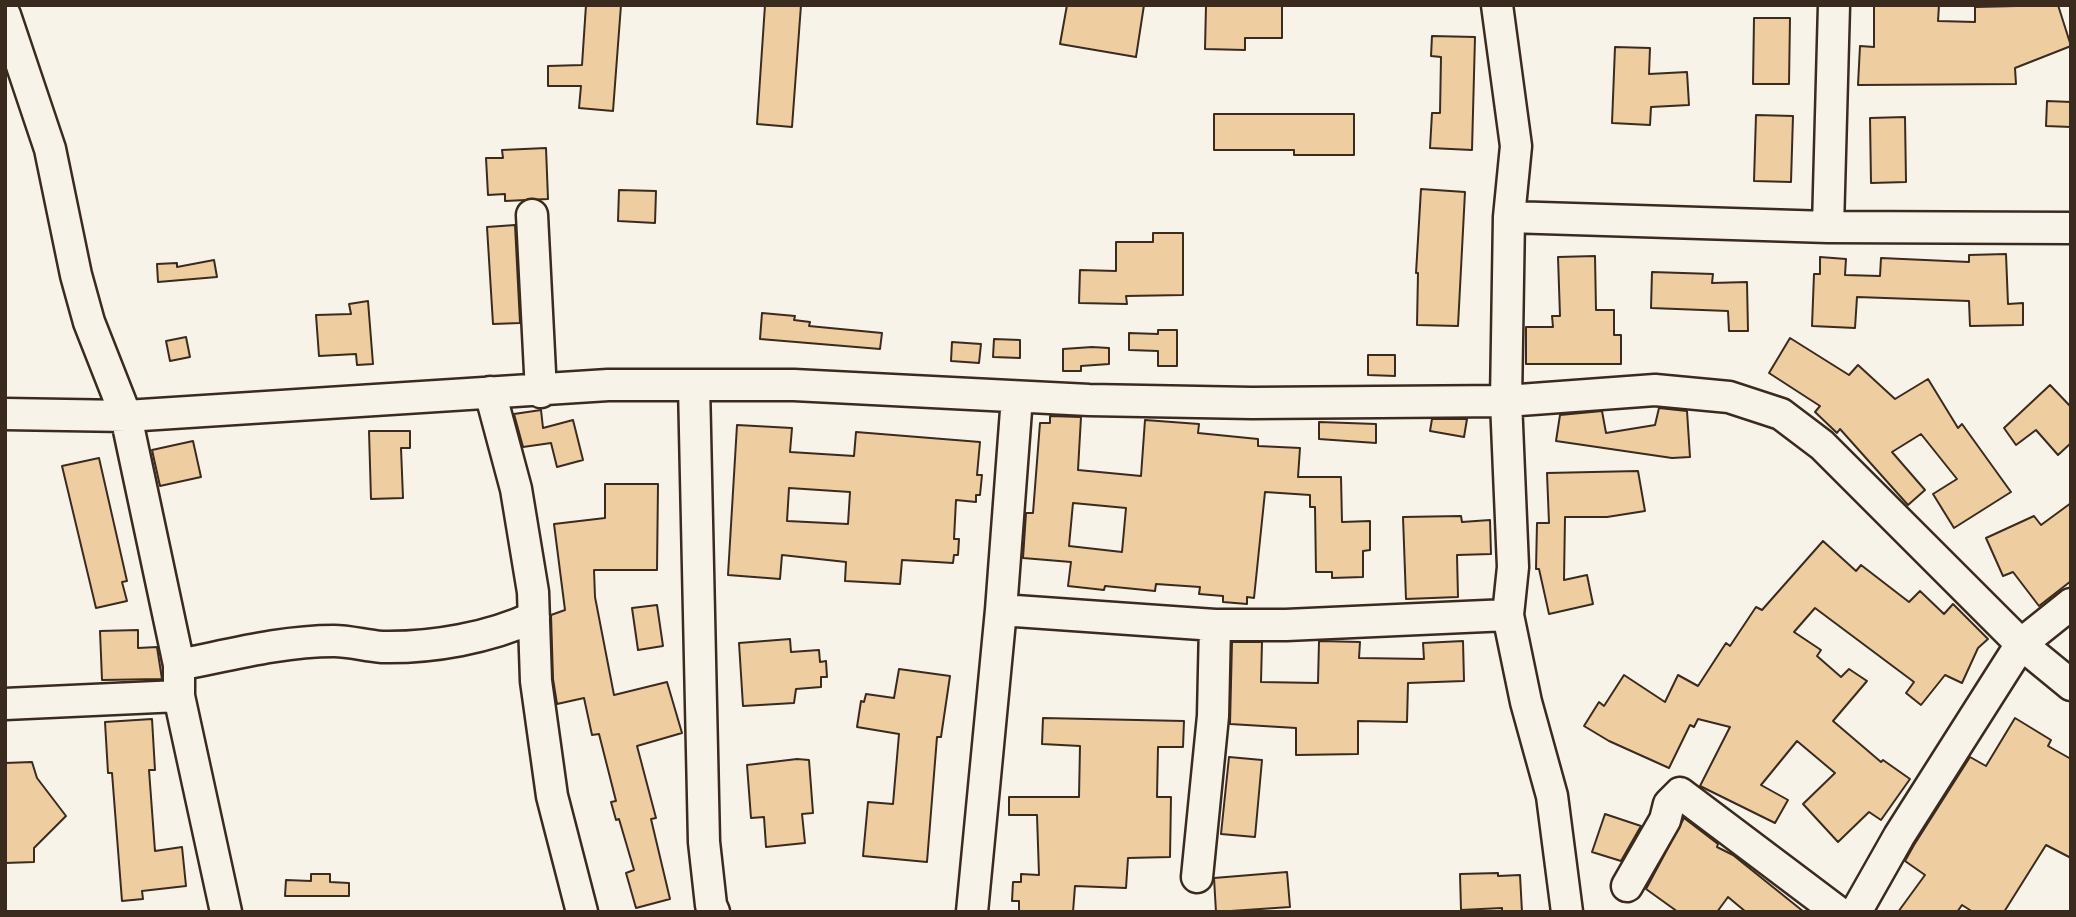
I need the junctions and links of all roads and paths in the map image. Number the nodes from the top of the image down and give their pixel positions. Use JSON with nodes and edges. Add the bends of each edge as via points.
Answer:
{"nodes":[{"id":1,"x":1497,"y":5,"type":"edge"},
{"id":2,"x":1834,"y":5,"type":"edge"},
{"id":3,"x":5,"y":15,"type":"edge"},
{"id":4,"x":532,"y":215,"type":"dead end"},
{"id":5,"x":1510,"y":217,"type":"junction"},
{"id":6,"x":1828,"y":227,"type":"junction"},
{"id":7,"x":2071,"y":228,"type":"edge"},
{"id":8,"x":694,"y":385,"type":"junction"},
{"id":9,"x":490,"y":392,"type":"junction"},
{"id":10,"x":541,"y":392,"type":"junction"},
{"id":11,"x":1017,"y":397,"type":"junction"},
{"id":12,"x":1506,"y":401,"type":"junction"},
{"id":13,"x":5,"y":414,"type":"edge"},
{"id":14,"x":126,"y":416,"type":"junction"},
{"id":15,"x":2071,"y":604,"type":"edge"},
{"id":16,"x":1001,"y":610,"type":"junction"},
{"id":17,"x":1508,"y":615,"type":"junction"},
{"id":18,"x":534,"y":617,"type":"junction"},
{"id":19,"x":1215,"y":625,"type":"junction"},
{"id":20,"x":2021,"y":644,"type":"junction"},
{"id":21,"x":179,"y":665,"type":"junction"},
{"id":22,"x":2071,"y":685,"type":"edge"},
{"id":23,"x":179,"y":696,"type":"junction"},
{"id":24,"x":5,"y":704,"type":"edge"},
{"id":25,"x":1197,"y":877,"type":"dead end"},
{"id":26,"x":1627,"y":886,"type":"dead end"},
{"id":27,"x":226,"y":912,"type":"edge"},
{"id":28,"x":582,"y":912,"type":"edge"},
{"id":29,"x":715,"y":912,"type":"edge"},
{"id":30,"x":972,"y":912,"type":"edge"},
{"id":31,"x":1567,"y":912,"type":"edge"},
{"id":32,"x":1838,"y":912,"type":"edge"},
{"id":33,"x":1856,"y":912,"type":"edge"}],
"edges":[{"from":1,"to":5,"type":"street","via":[[1516,146]]},
{"from":2,"to":6,"type":"street"},
{"from":3,"to":14,"type":"street","via":[[50,149],[89,322]]},
{"from":4,"to":10,"type":"street"},
{"from":5,"to":6,"type":"street"},
{"from":5,"to":12,"type":"street"},
{"from":6,"to":7,"type":"street"},
{"from":8,"to":10,"type":"street","via":[[608,385]]},
{"from":8,"to":11,"type":"street","via":[[794,385]]},
{"from":8,"to":29,"type":"street","via":[[704,842]]},
{"from":9,"to":10,"type":"street"},
{"from":9,"to":14,"type":"street"},
{"from":9,"to":18,"type":"street","via":[[516,489]]},
{"from":11,"to":12,"type":"street","via":[[1252,403]]},
{"from":11,"to":16,"type":"street"},
{"from":12,"to":17,"type":"street","via":[[1513,566]]},
{"from":12,"to":20,"type":"street","via":[[1655,390],[1729,397],[1781,414],[1822,445]]},
{"from":13,"to":14,"type":"street"},
{"from":14,"to":21,"type":"street"},
{"from":15,"to":20,"type":"street"},
{"from":16,"to":19,"type":"street"},
{"from":16,"to":30,"type":"street"},
{"from":17,"to":19,"type":"street"},
{"from":17,"to":31,"type":"street","via":[[1552,796]]},
{"from":18,"to":21,"type":"street","via":[[510,629],[421,645],[284,644]]},
{"from":18,"to":28,"type":"street","via":[[536,681],[552,796]]},
{"from":19,"to":25,"type":"street","via":[[1213,716]]},
{"from":20,"to":22,"type":"street"},
{"from":20,"to":33,"type":"street"},
{"from":21,"to":23,"type":"street"},
{"from":23,"to":24,"type":"street"},
{"from":23,"to":27,"type":"street"},
{"from":26,"to":32,"type":"street","via":[[1665,820],[1669,804],[1680,793]]}]}
